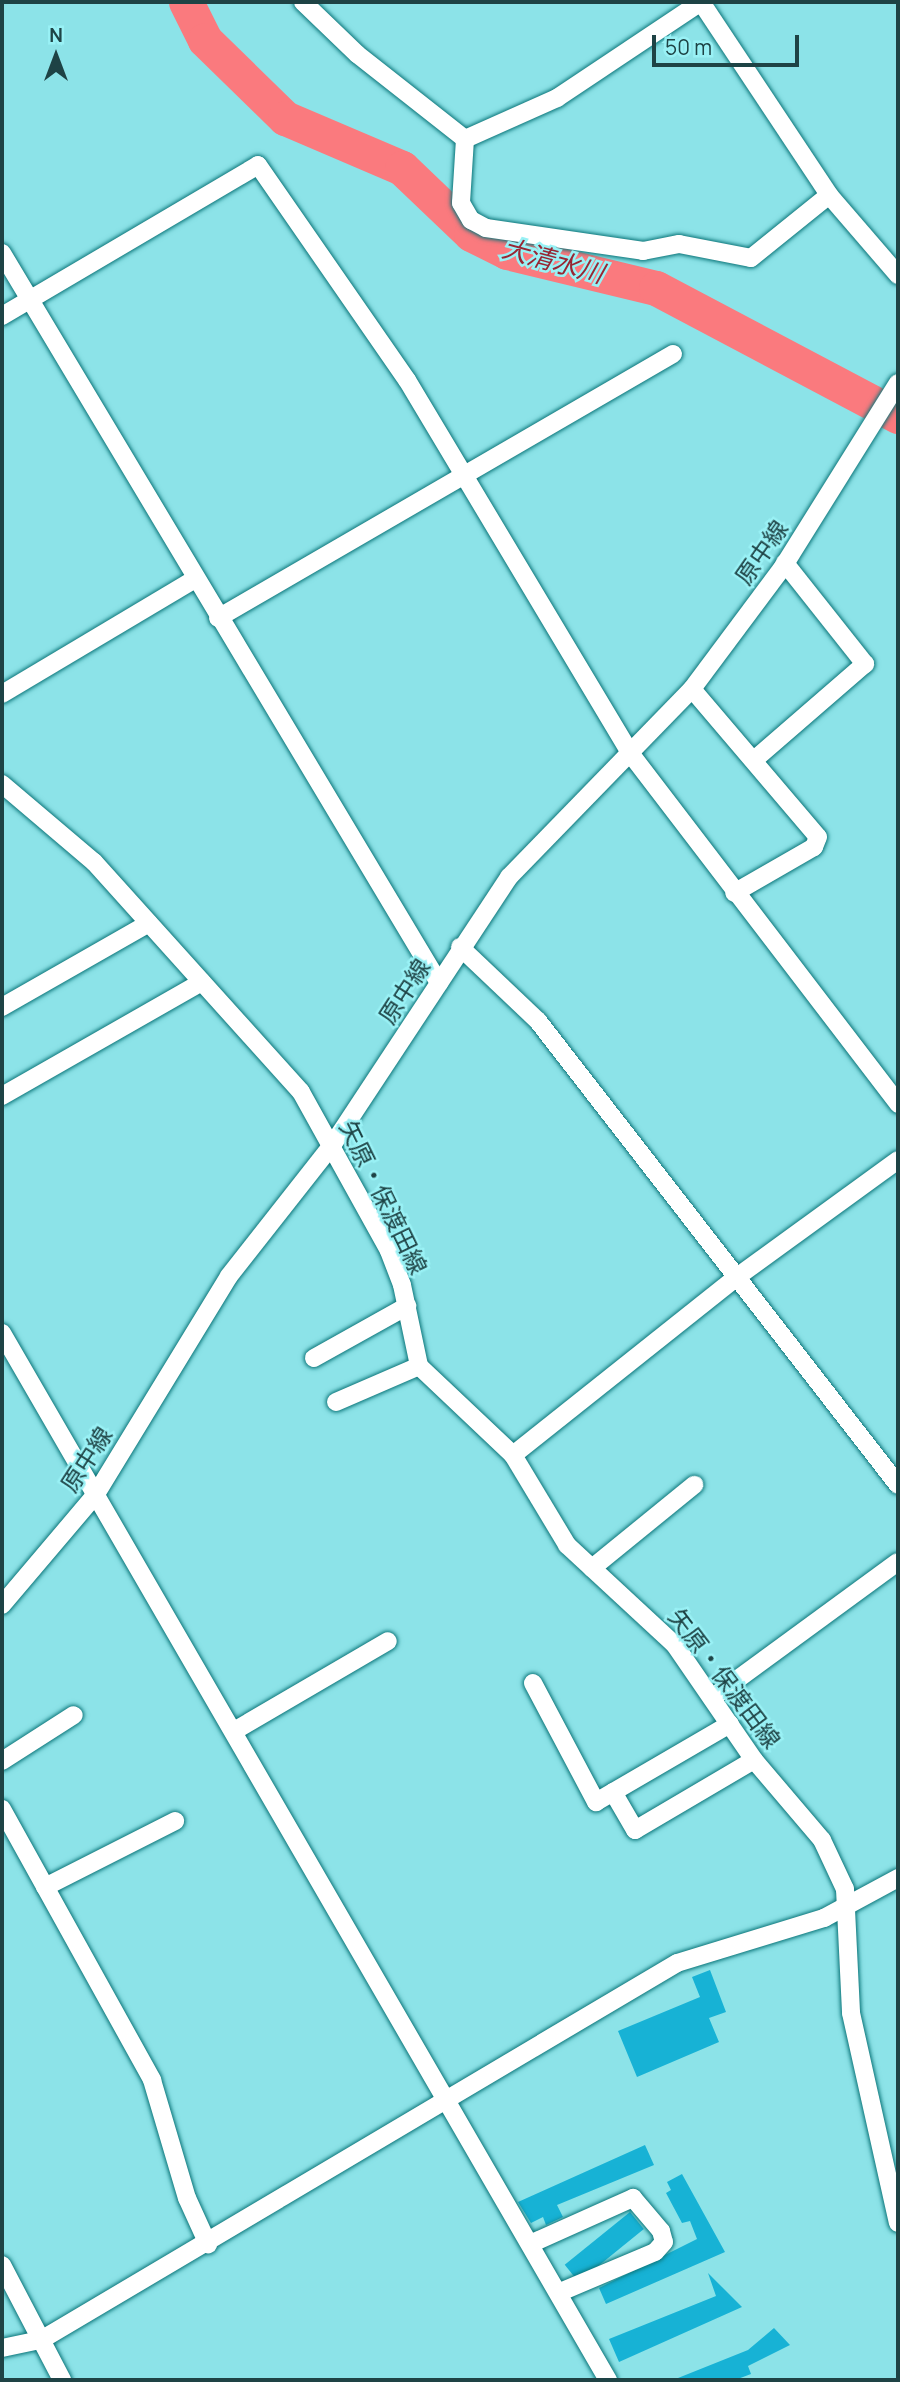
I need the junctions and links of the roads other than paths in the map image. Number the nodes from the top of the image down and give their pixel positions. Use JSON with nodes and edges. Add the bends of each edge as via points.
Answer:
{"nodes":[{"id":1,"x":303,"y":2,"type":"edge"},
{"id":2,"x":701,"y":2,"type":"edge"},
{"id":3,"x":465,"y":139,"type":"junction"},
{"id":4,"x":829,"y":195,"type":"junction"},
{"id":5,"x":2,"y":253,"type":"edge"},
{"id":6,"x":898,"y":275,"type":"edge"},
{"id":7,"x":29,"y":300,"type":"junction"},
{"id":8,"x":2,"y":316,"type":"edge"},
{"id":9,"x":673,"y":354,"type":"dead end"},
{"id":10,"x":896,"y":387,"type":"edge"},
{"id":11,"x":465,"y":476,"type":"junction"},
{"id":12,"x":785,"y":563,"type":"junction"},
{"id":13,"x":195,"y":579,"type":"junction"},
{"id":14,"x":218,"y":618,"type":"junction"},
{"id":15,"x":692,"y":689,"type":"junction"},
{"id":16,"x":2,"y":694,"type":"edge"},
{"id":17,"x":630,"y":753,"type":"junction"},
{"id":18,"x":754,"y":760,"type":"junction"},
{"id":19,"x":2,"y":784,"type":"edge"},
{"id":20,"x":734,"y":893,"type":"junction"},
{"id":21,"x":149,"y":923,"type":"junction"},
{"id":22,"x":460,"y":947,"type":"junction"},
{"id":23,"x":202,"y":982,"type":"junction"},
{"id":24,"x":439,"y":984,"type":"junction"},
{"id":25,"x":2,"y":1007,"type":"edge"},
{"id":26,"x":2,"y":1096,"type":"edge"},
{"id":27,"x":898,"y":1104,"type":"edge"},
{"id":28,"x":333,"y":1144,"type":"junction"},
{"id":29,"x":898,"y":1160,"type":"edge"},
{"id":30,"x":737,"y":1277,"type":"junction"},
{"id":31,"x":407,"y":1306,"type":"junction"},
{"id":32,"x":2,"y":1333,"type":"edge"},
{"id":33,"x":314,"y":1358,"type":"dead end"},
{"id":34,"x":419,"y":1366,"type":"junction"},
{"id":35,"x":336,"y":1402,"type":"dead end"},
{"id":36,"x":513,"y":1455,"type":"junction"},
{"id":37,"x":694,"y":1485,"type":"dead end"},
{"id":38,"x":898,"y":1485,"type":"edge"},
{"id":39,"x":96,"y":1494,"type":"junction"},
{"id":40,"x":898,"y":1564,"type":"edge"},
{"id":41,"x":592,"y":1568,"type":"junction"},
{"id":42,"x":2,"y":1605,"type":"edge"},
{"id":43,"x":388,"y":1641,"type":"dead end"},
{"id":44,"x":533,"y":1682,"type":"dead end"},
{"id":45,"x":712,"y":1698,"type":"junction"},
{"id":46,"x":74,"y":1715,"type":"dead end"},
{"id":47,"x":730,"y":1724,"type":"junction"},
{"id":48,"x":234,"y":1731,"type":"junction"},
{"id":49,"x":754,"y":1760,"type":"junction"},
{"id":50,"x":2,"y":1761,"type":"edge"},
{"id":51,"x":613,"y":1792,"type":"junction"},
{"id":52,"x":2,"y":1809,"type":"edge"},
{"id":53,"x":176,"y":1821,"type":"dead end"},
{"id":54,"x":898,"y":1878,"type":"edge"},
{"id":55,"x":45,"y":1887,"type":"junction"},
{"id":56,"x":848,"y":1908,"type":"junction"},
{"id":57,"x":449,"y":2101,"type":"junction"},
{"id":58,"x":898,"y":2223,"type":"edge"},
{"id":59,"x":208,"y":2244,"type":"junction"},
{"id":60,"x":530,"y":2244,"type":"junction"},
{"id":61,"x":2,"y":2265,"type":"edge"},
{"id":62,"x":558,"y":2293,"type":"junction"},
{"id":63,"x":41,"y":2340,"type":"junction"},
{"id":64,"x":2,"y":2348,"type":"edge"},
{"id":65,"x":62,"y":2380,"type":"edge"},
{"id":66,"x":608,"y":2380,"type":"edge"}],
"edges":[{"from":1,"to":3,"type":"street","via":[[357,54]]},
{"from":2,"to":3,"type":"street","via":[[557,98]]},
{"from":2,"to":4,"type":"street"},
{"from":3,"to":4,"type":"street","via":[[461,203],[471,220],[486,228],[643,251],[679,244],[751,258]]},
{"from":4,"to":6,"type":"street"},
{"from":5,"to":7,"type":"street"},
{"from":7,"to":8,"type":"street"},
{"from":7,"to":11,"type":"street","via":[[258,165],[407,380]]},
{"from":7,"to":13,"type":"street"},
{"from":9,"to":11,"type":"street"},
{"from":10,"to":12,"type":"street","name":"原中線"},
{"from":11,"to":14,"type":"street"},
{"from":11,"to":17,"type":"street"},
{"from":12,"to":15,"type":"street","name":"原中線"},
{"from":12,"to":18,"type":"street","via":[[865,664]]},
{"from":13,"to":14,"type":"street"},
{"from":13,"to":16,"type":"street"},
{"from":14,"to":24,"type":"street"},
{"from":15,"to":17,"type":"street","name":"原中線"},
{"from":15,"to":18,"type":"street"},
{"from":17,"to":20,"type":"street"},
{"from":17,"to":22,"type":"street","name":"原中線","via":[[509,877]]},
{"from":18,"to":20,"type":"street","via":[[818,837],[814,847]]},
{"from":19,"to":21,"type":"street","name":"矢原・保渡田線","via":[[94,862]]},
{"from":20,"to":27,"type":"street"},
{"from":21,"to":23,"type":"street","name":"矢原・保渡田線"},
{"from":21,"to":25,"type":"street"},
{"from":22,"to":24,"type":"street","name":"原中線"},
{"from":22,"to":30,"type":"street","via":[[538,1021]]},
{"from":23,"to":26,"type":"street"},
{"from":23,"to":28,"type":"street","name":"矢原・保渡田線","via":[[300,1092]]},
{"from":24,"to":28,"type":"street","name":"原中線"},
{"from":28,"to":31,"type":"street","name":"矢原・保渡田線","via":[[389,1251]]},
{"from":28,"to":39,"type":"street","name":"原中線","via":[[229,1276]]},
{"from":29,"to":30,"type":"street"},
{"from":30,"to":36,"type":"street"},
{"from":30,"to":38,"type":"street"},
{"from":31,"to":33,"type":"street"},
{"from":31,"to":34,"type":"street","name":"矢原・保渡田線"},
{"from":32,"to":39,"type":"street"},
{"from":34,"to":35,"type":"street"},
{"from":34,"to":36,"type":"street","name":"矢原・保渡田線"},
{"from":36,"to":41,"type":"street","name":"矢原・保渡田線","via":[[548,1521]]},
{"from":37,"to":41,"type":"street"},
{"from":39,"to":42,"type":"street","name":"原中線"},
{"from":39,"to":48,"type":"street"},
{"from":40,"to":45,"type":"street"},
{"from":41,"to":45,"type":"street","name":"矢原・保渡田線","via":[[675,1645]]},
{"from":43,"to":48,"type":"street"},
{"from":44,"to":51,"type":"street","via":[[596,1802]]},
{"from":45,"to":47,"type":"street","name":"矢原・保渡田線"},
{"from":46,"to":50,"type":"street"},
{"from":47,"to":49,"type":"street","name":"矢原・保渡田線"},
{"from":47,"to":51,"type":"street"},
{"from":48,"to":57,"type":"street"},
{"from":49,"to":51,"type":"street","via":[[635,1830]]},
{"from":49,"to":56,"type":"street","name":"矢原・保渡田線","via":[[822,1840],[845,1889]]},
{"from":52,"to":55,"type":"street"},
{"from":53,"to":55,"type":"street"},
{"from":54,"to":56,"type":"street"},
{"from":55,"to":59,"type":"street","via":[[152,2080],[187,2198]]},
{"from":56,"to":57,"type":"street","via":[[677,1963]]},
{"from":56,"to":58,"type":"street","name":"矢原・保渡田線","via":[[851,2013]]},
{"from":57,"to":59,"type":"street"},
{"from":57,"to":60,"type":"street"},
{"from":59,"to":63,"type":"street"},
{"from":60,"to":62,"type":"street"},
{"from":60,"to":62,"type":"street","via":[[633,2198],[661,2231],[664,2242],[655,2252]]},
{"from":61,"to":63,"type":"street"},
{"from":62,"to":66,"type":"street"},
{"from":63,"to":64,"type":"street"},
{"from":63,"to":65,"type":"street"}]}
